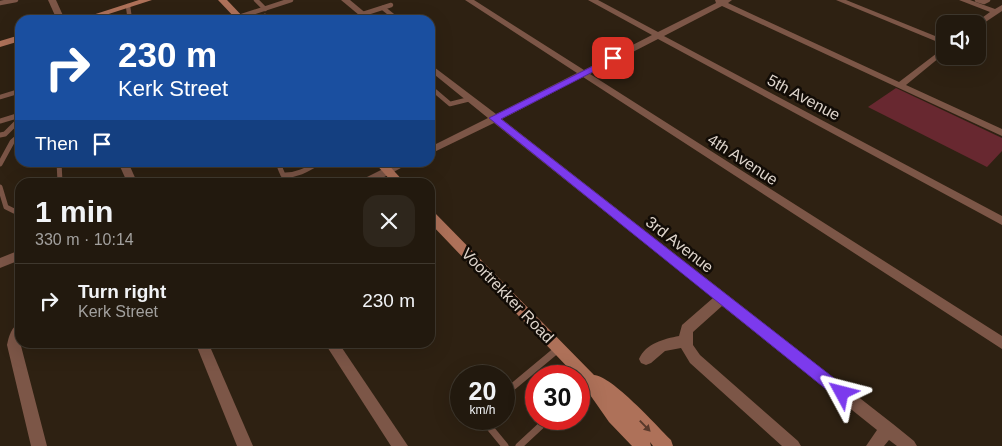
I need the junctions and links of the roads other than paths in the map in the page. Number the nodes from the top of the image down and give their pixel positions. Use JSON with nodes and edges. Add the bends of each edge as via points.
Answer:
{"nodes":[{"id":1,"x":16,"y":0,"type":"edge"},
{"id":2,"x":52,"y":0,"type":"edge"},
{"id":3,"x":148,"y":0,"type":"edge"},
{"id":4,"x":222,"y":0,"type":"edge"},
{"id":5,"x":256,"y":0,"type":"edge"},
{"id":6,"x":291,"y":0,"type":"edge"},
{"id":7,"x":345,"y":0,"type":"edge"},
{"id":8,"x":469,"y":0,"type":"edge"},
{"id":9,"x":592,"y":0,"type":"edge"},
{"id":10,"x":840,"y":0,"type":"edge"},
{"id":11,"x":963,"y":0,"type":"edge"},
{"id":12,"x":978,"y":0,"type":"edge"},
{"id":13,"x":988,"y":0,"type":"edge"},
{"id":14,"x":722,"y":1,"type":"edge"},
{"id":15,"x":0,"y":3,"type":"edge"},
{"id":16,"x":391,"y":5,"type":"dead end"},
{"id":17,"x":128,"y":6,"type":"junction"},
{"id":18,"x":383,"y":8,"type":"junction"},
{"id":19,"x":265,"y":9,"type":"junction"},
{"id":20,"x":999,"y":9,"type":"edge"},
{"id":21,"x":363,"y":14,"type":"joint"},
{"id":22,"x":58,"y":15,"type":"edge"},
{"id":23,"x":98,"y":15,"type":"edge"},
{"id":24,"x":129,"y":15,"type":"edge"},
{"id":25,"x":236,"y":15,"type":"edge"},
{"id":26,"x":250,"y":15,"type":"edge"},
{"id":27,"x":392,"y":15,"type":"edge"},
{"id":28,"x":986,"y":19,"type":"edge"},
{"id":29,"x":658,"y":36,"type":"junction"},
{"id":30,"x":936,"y":39,"type":"edge"},
{"id":31,"x":15,"y":40,"type":"edge"},
{"id":32,"x":0,"y":44,"type":"edge"},
{"id":33,"x":936,"y":56,"type":"edge"},
{"id":34,"x":435,"y":71,"type":"edge"},
{"id":35,"x":583,"y":74,"type":"junction"},
{"id":36,"x":900,"y":85,"type":"junction"},
{"id":37,"x":15,"y":92,"type":"edge"},
{"id":38,"x":435,"y":92,"type":"edge"},
{"id":39,"x":0,"y":97,"type":"edge"},
{"id":40,"x":470,"y":99,"type":"junction"},
{"id":41,"x":15,"y":118,"type":"edge"},
{"id":42,"x":494,"y":118,"type":"junction"},
{"id":43,"x":0,"y":121,"type":"edge"},
{"id":44,"x":15,"y":123,"type":"edge"},
{"id":45,"x":1002,"y":133,"type":"edge"},
{"id":46,"x":0,"y":135,"type":"edge"},
{"id":47,"x":15,"y":139,"type":"edge"},
{"id":48,"x":435,"y":148,"type":"edge"},
{"id":49,"x":0,"y":164,"type":"edge"},
{"id":50,"x":280,"y":167,"type":"edge"},
{"id":51,"x":309,"y":167,"type":"edge"},
{"id":52,"x":384,"y":167,"type":"edge"},
{"id":53,"x":398,"y":167,"type":"edge"},
{"id":54,"x":388,"y":172,"type":"junction"},
{"id":55,"x":375,"y":178,"type":"edge"},
{"id":56,"x":394,"y":178,"type":"edge"},
{"id":57,"x":0,"y":187,"type":"edge"},
{"id":58,"x":15,"y":211,"type":"edge"},
{"id":59,"x":435,"y":220,"type":"edge"},
{"id":60,"x":1002,"y":221,"type":"edge"},
{"id":61,"x":15,"y":258,"type":"edge"},
{"id":62,"x":0,"y":263,"type":"edge"},
{"id":63,"x":722,"y":298,"type":"junction"},
{"id":64,"x":15,"y":340,"type":"edge"},
{"id":65,"x":685,"y":341,"type":"junction"},
{"id":66,"x":1002,"y":344,"type":"edge"},
{"id":67,"x":203,"y":348,"type":"edge"},
{"id":68,"x":334,"y":348,"type":"edge"},
{"id":69,"x":560,"y":348,"type":"junction"},
{"id":70,"x":646,"y":359,"type":"dead end"},
{"id":71,"x":576,"y":365,"type":"edge"},
{"id":72,"x":590,"y":378,"type":"edge"},
{"id":73,"x":590,"y":381,"type":"edge"},
{"id":74,"x":515,"y":385,"type":"edge"},
{"id":75,"x":888,"y":429,"type":"junction"},
{"id":76,"x":492,"y":430,"type":"edge"},
{"id":77,"x":536,"y":430,"type":"edge"},
{"id":78,"x":39,"y":446,"type":"edge"},
{"id":79,"x":246,"y":446,"type":"edge"},
{"id":80,"x":400,"y":446,"type":"edge"},
{"id":81,"x":505,"y":446,"type":"edge"},
{"id":82,"x":519,"y":446,"type":"edge"},
{"id":83,"x":643,"y":446,"type":"edge"},
{"id":84,"x":665,"y":446,"type":"edge"},
{"id":85,"x":793,"y":446,"type":"edge"},
{"id":86,"x":874,"y":446,"type":"edge"},
{"id":87,"x":909,"y":446,"type":"edge"}],
"edges":[{"from":1,"to":15,"type":"lane"},
{"from":2,"to":22,"type":"street"},
{"from":3,"to":17,"type":"main road"},
{"from":4,"to":25,"type":"main road"},
{"from":5,"to":19,"type":"lane"},
{"from":6,"to":19,"type":"lane"},
{"from":7,"to":21,"type":"street"},
{"from":8,"to":35,"type":"street","name":"4th Avenue"},
{"from":9,"to":29,"type":"street","name":"5th Avenue"},
{"from":10,"to":30,"type":"street"},
{"from":11,"to":20,"type":"street"},
{"from":12,"to":13,"type":"lane"},
{"from":14,"to":29,"type":"street"},
{"from":14,"to":36,"type":"street"},
{"from":16,"to":18,"type":"lane"},
{"from":17,"to":23,"type":"main road"},
{"from":17,"to":24,"type":"lane"},
{"from":18,"to":21,"type":"lane"},
{"from":18,"to":27,"type":"lane"},
{"from":19,"to":26,"type":"lane"},
{"from":20,"to":28,"type":"street"},
{"from":29,"to":35,"type":"street"},
{"from":29,"to":60,"type":"street","name":"5th Avenue"},
{"from":31,"to":32,"type":"main road"},
{"from":33,"to":36,"type":"street"},
{"from":34,"to":40,"type":"street","name":"3rd Avenue"},
{"from":35,"to":42,"type":"street"},
{"from":35,"to":66,"type":"street","name":"4th Avenue"},
{"from":36,"to":45,"type":"street"},
{"from":37,"to":39,"type":"lane"},
{"from":38,"to":40,"type":"lane","via":[[450,104]]},
{"from":40,"to":42,"type":"street","name":"3rd Avenue"},
{"from":41,"to":43,"type":"lane"},
{"from":42,"to":48,"type":"street"},
{"from":42,"to":63,"type":"street","name":"3rd Avenue"},
{"from":44,"to":46,"type":"lane"},
{"from":47,"to":49,"type":"lane"},
{"from":50,"to":51,"type":"lane","via":[[283,175],[290,176]]},
{"from":52,"to":54,"type":"main road"},
{"from":53,"to":54,"type":"street"},
{"from":54,"to":55,"type":"street"},
{"from":54,"to":56,"type":"main road"},
{"from":57,"to":58,"type":"lane","via":[[6,207]]},
{"from":59,"to":69,"type":"main road","name":"Voortrekker Road"},
{"from":61,"to":62,"type":"street"},
{"from":63,"to":65,"type":"street","via":[[687,329]]},
{"from":63,"to":75,"type":"street","name":"3rd Avenue"},
{"from":64,"to":78,"type":"street"},
{"from":65,"to":70,"type":"street","via":[[661,346]]},
{"from":65,"to":85,"type":"street","via":[[695,359]]},
{"from":67,"to":79,"type":"street"},
{"from":68,"to":80,"type":"street"},
{"from":69,"to":71,"type":"main road","name":"Voortrekker Road"},
{"from":69,"to":74,"type":"lane"},
{"from":72,"to":84,"type":"main road","name":"Voortrekker Road","one_way":true,"via":[[625,405]]},
{"from":73,"to":83,"type":"main road","name":"Voortrekker Road","via":[[615,416]]},
{"from":75,"to":86,"type":"street"},
{"from":75,"to":87,"type":"street","name":"3rd Avenue"},
{"from":76,"to":81,"type":"lane"},
{"from":77,"to":82,"type":"lane"}]}
